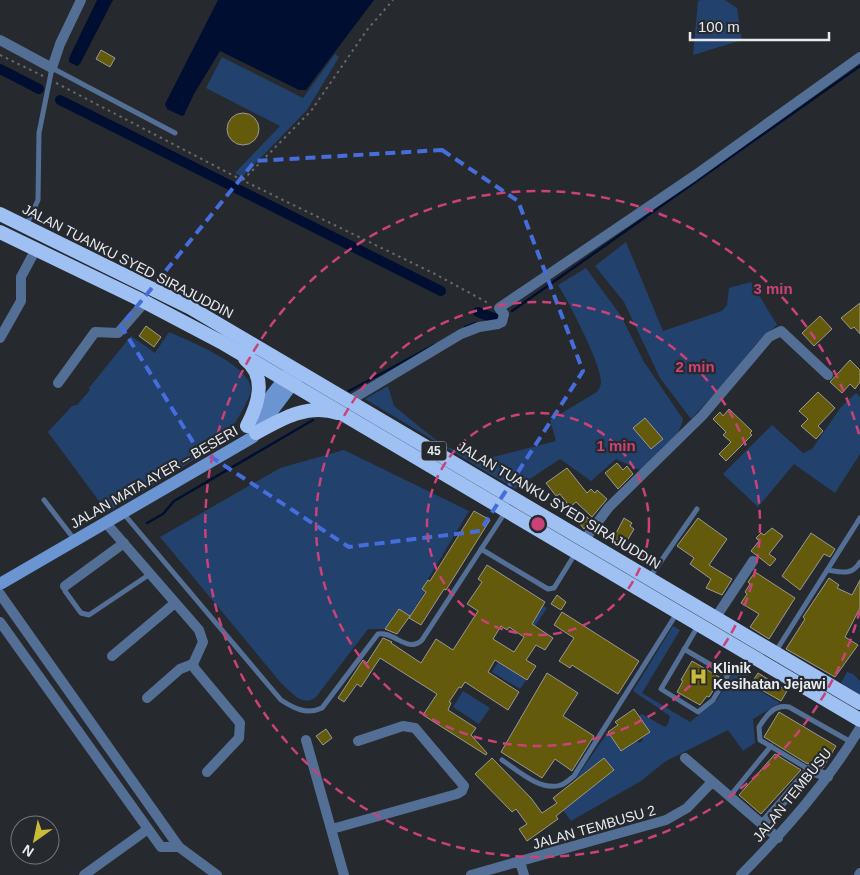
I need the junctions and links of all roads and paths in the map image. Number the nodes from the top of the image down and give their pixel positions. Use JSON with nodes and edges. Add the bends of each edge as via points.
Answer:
{"nodes":[{"id":1,"x":81,"y":0,"type":"edge"},
{"id":2,"x":393,"y":0,"type":"edge"},
{"id":3,"x":0,"y":40,"type":"edge"},
{"id":4,"x":0,"y":54,"type":"edge"},
{"id":5,"x":860,"y":57,"type":"edge"},
{"id":6,"x":52,"y":68,"type":"junction"},
{"id":7,"x":50,"y":80,"type":"junction"},
{"id":8,"x":175,"y":133,"type":"dead end"},
{"id":9,"x":242,"y":180,"type":"junction"},
{"id":10,"x":0,"y":214,"type":"edge"},
{"id":11,"x":25,"y":227,"type":"junction"},
{"id":12,"x":0,"y":232,"type":"edge"},
{"id":13,"x":36,"y":249,"type":"junction"},
{"id":14,"x":123,"y":275,"type":"junction"},
{"id":15,"x":116,"y":288,"type":"junction"},
{"id":16,"x":145,"y":302,"type":"junction"},
{"id":17,"x":500,"y":308,"type":"junction"},
{"id":18,"x":0,"y":338,"type":"edge"},
{"id":19,"x":221,"y":342,"type":"junction"},
{"id":20,"x":293,"y":375,"type":"junction"},
{"id":21,"x":828,"y":375,"type":"dead end"},
{"id":22,"x":58,"y":383,"type":"dead end"},
{"id":23,"x":349,"y":400,"type":"junction"},
{"id":24,"x":349,"y":416,"type":"junction"},
{"id":25,"x":252,"y":430,"type":"junction"},
{"id":26,"x":44,"y":500,"type":"dead end"},
{"id":27,"x":697,"y":509,"type":"dead end"},
{"id":28,"x":506,"y":511,"type":"junction"},
{"id":29,"x":123,"y":513,"type":"junction"},
{"id":30,"x":860,"y":518,"type":"edge"},
{"id":31,"x":106,"y":523,"type":"junction"},
{"id":32,"x":585,"y":539,"type":"junction"},
{"id":33,"x":75,"y":540,"type":"junction"},
{"id":34,"x":124,"y":544,"type":"junction"},
{"id":35,"x":481,"y":549,"type":"junction"},
{"id":36,"x":576,"y":553,"type":"junction"},
{"id":37,"x":753,"y":561,"type":"dead end"},
{"id":38,"x":860,"y":562,"type":"edge"},
{"id":39,"x":827,"y":570,"type":"junction"},
{"id":40,"x":150,"y":574,"type":"junction"},
{"id":41,"x":650,"y":578,"type":"junction"},
{"id":42,"x":0,"y":584,"type":"edge"},
{"id":43,"x":65,"y":586,"type":"joint"},
{"id":44,"x":0,"y":594,"type":"edge"},
{"id":45,"x":175,"y":603,"type":"junction"},
{"id":46,"x":677,"y":613,"type":"junction"},
{"id":47,"x":716,"y":617,"type":"junction"},
{"id":48,"x":0,"y":622,"type":"edge"},
{"id":49,"x":698,"y":626,"type":"junction"},
{"id":50,"x":684,"y":649,"type":"junction"},
{"id":51,"x":775,"y":652,"type":"junction"},
{"id":52,"x":112,"y":656,"type":"dead end"},
{"id":53,"x":193,"y":664,"type":"junction"},
{"id":54,"x":147,"y":698,"type":"dead end"},
{"id":55,"x":860,"y":703,"type":"edge"},
{"id":56,"x":860,"y":720,"type":"edge"},
{"id":57,"x":860,"y":728,"type":"edge"},
{"id":58,"x":306,"y":740,"type":"dead end"},
{"id":59,"x":358,"y":741,"type":"dead end"},
{"id":60,"x":851,"y":742,"type":"junction"},
{"id":61,"x":771,"y":746,"type":"junction"},
{"id":62,"x":685,"y":758,"type":"dead end"},
{"id":63,"x":502,"y":760,"type":"dead end"},
{"id":64,"x":810,"y":770,"type":"junction"},
{"id":65,"x":207,"y":772,"type":"dead end"},
{"id":66,"x":828,"y":777,"type":"junction"},
{"id":67,"x":712,"y":782,"type":"junction"},
{"id":68,"x":730,"y":797,"type":"junction"},
{"id":69,"x":762,"y":825,"type":"junction"},
{"id":70,"x":148,"y":829,"type":"junction"},
{"id":71,"x":332,"y":829,"type":"junction"},
{"id":72,"x":778,"y":838,"type":"junction"},
{"id":73,"x":179,"y":846,"type":"junction"},
{"id":74,"x":520,"y":862,"type":"junction"},
{"id":75,"x":84,"y":875,"type":"edge"},
{"id":76,"x":217,"y":875,"type":"edge"},
{"id":77,"x":344,"y":875,"type":"edge"},
{"id":78,"x":471,"y":875,"type":"edge"},
{"id":79,"x":524,"y":875,"type":"edge"},
{"id":80,"x":740,"y":875,"type":"edge"}],
"edges":[{"from":1,"to":6,"type":"street"},
{"from":2,"to":9,"type":"path","via":[[367,30],[311,111]]},
{"from":3,"to":6,"type":"street"},
{"from":4,"to":7,"type":"path"},
{"from":5,"to":17,"type":"street","via":[[694,176]]},
{"from":6,"to":7,"type":"lane"},
{"from":6,"to":8,"type":"lane"},
{"from":7,"to":9,"type":"path"},
{"from":7,"to":11,"type":"lane","via":[[39,133],[38,200]]},
{"from":9,"to":17,"type":"path"},
{"from":10,"to":11,"type":"highway","name":"JALAN TUANKU SYED SIRAJUDDIN","number":"45"},
{"from":11,"to":14,"type":"highway","name":"JALAN TUANKU SYED SIRAJUDDIN","number":"45"},
{"from":12,"to":13,"type":"highway","name":"JALAN TUANKU SYED SIRAJUDDIN","number":"45"},
{"from":13,"to":15,"type":"highway","name":"JALAN TUANKU SYED SIRAJUDDIN","number":"45"},
{"from":13,"to":18,"type":"street","via":[[21,277],[21,301]]},
{"from":14,"to":15,"type":"highway"},
{"from":14,"to":20,"type":"highway","name":"JALAN TUANKU SYED SIRAJUDDIN","number":"45","via":[[191,308]]},
{"from":15,"to":16,"type":"highway","name":"JALAN TUANKU SYED SIRAJUDDIN","number":"45"},
{"from":16,"to":19,"type":"highway","name":"JALAN TUANKU SYED SIRAJUDDIN","number":"45"},
{"from":16,"to":22,"type":"street","via":[[118,333],[95,332]]},
{"from":17,"to":23,"type":"street","via":[[504,314],[502,322],[461,334]]},
{"from":19,"to":20,"type":"highway","name":"JALAN TUANKU SYED SIRAJUDDIN","number":"45"},
{"from":19,"to":25,"type":"highway","via":[[248,362],[257,375],[260,393]]},
{"from":20,"to":23,"type":"highway","name":"JALAN TUANKU SYED SIRAJUDDIN","number":"45"},
{"from":20,"to":24,"type":"highway","name":"JALAN TUANKU SYED SIRAJUDDIN","number":"45"},
{"from":20,"to":25,"type":"main road","name":"JALAN MATA AYER – BESERI"},
{"from":21,"to":32,"type":"street","via":[[781,331],[769,337],[702,416],[616,501]]},
{"from":23,"to":32,"type":"highway","name":"JALAN TUANKU SYED SIRAJUDDIN","number":"45"},
{"from":24,"to":25,"type":"highway","via":[[334,411],[308,410]]},
{"from":24,"to":28,"type":"highway","name":"JALAN TUANKU SYED SIRAJUDDIN","number":"45"},
{"from":25,"to":29,"type":"main road","name":"JALAN MATA AYER – BESERI","via":[[226,454]]},
{"from":26,"to":33,"type":"lane"},
{"from":27,"to":41,"type":"lane"},
{"from":28,"to":35,"type":"lane"},
{"from":28,"to":36,"type":"highway","name":"JALAN TUANKU SYED SIRAJUDDIN","number":"45"},
{"from":29,"to":31,"type":"main road","name":"JALAN MATA AYER – BESERI"},
{"from":29,"to":35,"type":"lane","via":[[281,700],[302,711],[313,712],[322,708],[378,634],[384,633],[409,645],[418,644]]},
{"from":30,"to":39,"type":"lane"},
{"from":31,"to":33,"type":"main road","name":"JALAN MATA AYER – BESERI"},
{"from":31,"to":34,"type":"street"},
{"from":32,"to":36,"type":"lane"},
{"from":32,"to":41,"type":"highway","name":"JALAN TUANKU SYED SIRAJUDDIN","number":"45"},
{"from":33,"to":42,"type":"main road","name":"JALAN MATA AYER – BESERI"},
{"from":34,"to":40,"type":"street"},
{"from":34,"to":43,"type":"street"},
{"from":35,"to":36,"type":"lane","via":[[548,590],[554,588]]},
{"from":36,"to":46,"type":"highway","name":"JALAN TUANKU SYED SIRAJUDDIN","number":"45"},
{"from":37,"to":47,"type":"street"},
{"from":38,"to":39,"type":"lane","via":[[855,570],[849,572]]},
{"from":39,"to":51,"type":"lane"},
{"from":40,"to":43,"type":"lane","via":[[89,615],[81,613],[65,591]]},
{"from":40,"to":45,"type":"street"},
{"from":41,"to":47,"type":"highway","name":"JALAN TUANKU SYED SIRAJUDDIN","number":"45"},
{"from":44,"to":73,"type":"street"},
{"from":45,"to":52,"type":"street"},
{"from":45,"to":53,"type":"street","via":[[203,637]]},
{"from":46,"to":49,"type":"highway","name":"JALAN TUANKU SYED SIRAJUDDIN","number":"45"},
{"from":46,"to":63,"type":"lane","via":[[574,776],[561,785],[539,784]]},
{"from":47,"to":51,"type":"highway","name":"JALAN TUANKU SYED SIRAJUDDIN","number":"45"},
{"from":48,"to":70,"type":"street"},
{"from":49,"to":50,"type":"lane"},
{"from":49,"to":56,"type":"highway","name":"JALAN TUANKU SYED SIRAJUDDIN","number":"45"},
{"from":50,"to":50,"type":"lane","via":[[661,689],[698,712],[713,700],[728,675]]},
{"from":51,"to":55,"type":"highway","name":"JALAN TUANKU SYED SIRAJUDDIN","number":"45"},
{"from":53,"to":54,"type":"street","via":[[180,668]]},
{"from":53,"to":65,"type":"street","via":[[240,723],[239,738]]},
{"from":57,"to":60,"type":"street","name":"JALAN TEMBUSU"},
{"from":58,"to":71,"type":"street"},
{"from":59,"to":71,"type":"street","via":[[403,726],[415,728],[464,786],[457,794]]},
{"from":60,"to":61,"type":"lane","via":[[785,706],[769,712],[759,727],[760,740]]},
{"from":60,"to":66,"type":"street","name":"JALAN TEMBUSU"},
{"from":61,"to":64,"type":"lane"},
{"from":61,"to":68,"type":"lane"},
{"from":62,"to":67,"type":"street"},
{"from":64,"to":66,"type":"street"},
{"from":64,"to":69,"type":"street"},
{"from":66,"to":72,"type":"street","name":"JALAN TEMBUSU"},
{"from":67,"to":68,"type":"street"},
{"from":67,"to":74,"type":"street","name":"JALAN TEMBUSU 2","via":[[687,808],[666,820]]},
{"from":68,"to":69,"type":"street"},
{"from":69,"to":72,"type":"street"},
{"from":70,"to":73,"type":"street","via":[[161,847]]},
{"from":70,"to":75,"type":"street"},
{"from":71,"to":77,"type":"street"},
{"from":72,"to":80,"type":"street","name":"JALAN TEMBUSU"},
{"from":73,"to":76,"type":"street"},
{"from":74,"to":78,"type":"street","name":"JALAN TEMBUSU 2"},
{"from":74,"to":79,"type":"street"}]}
